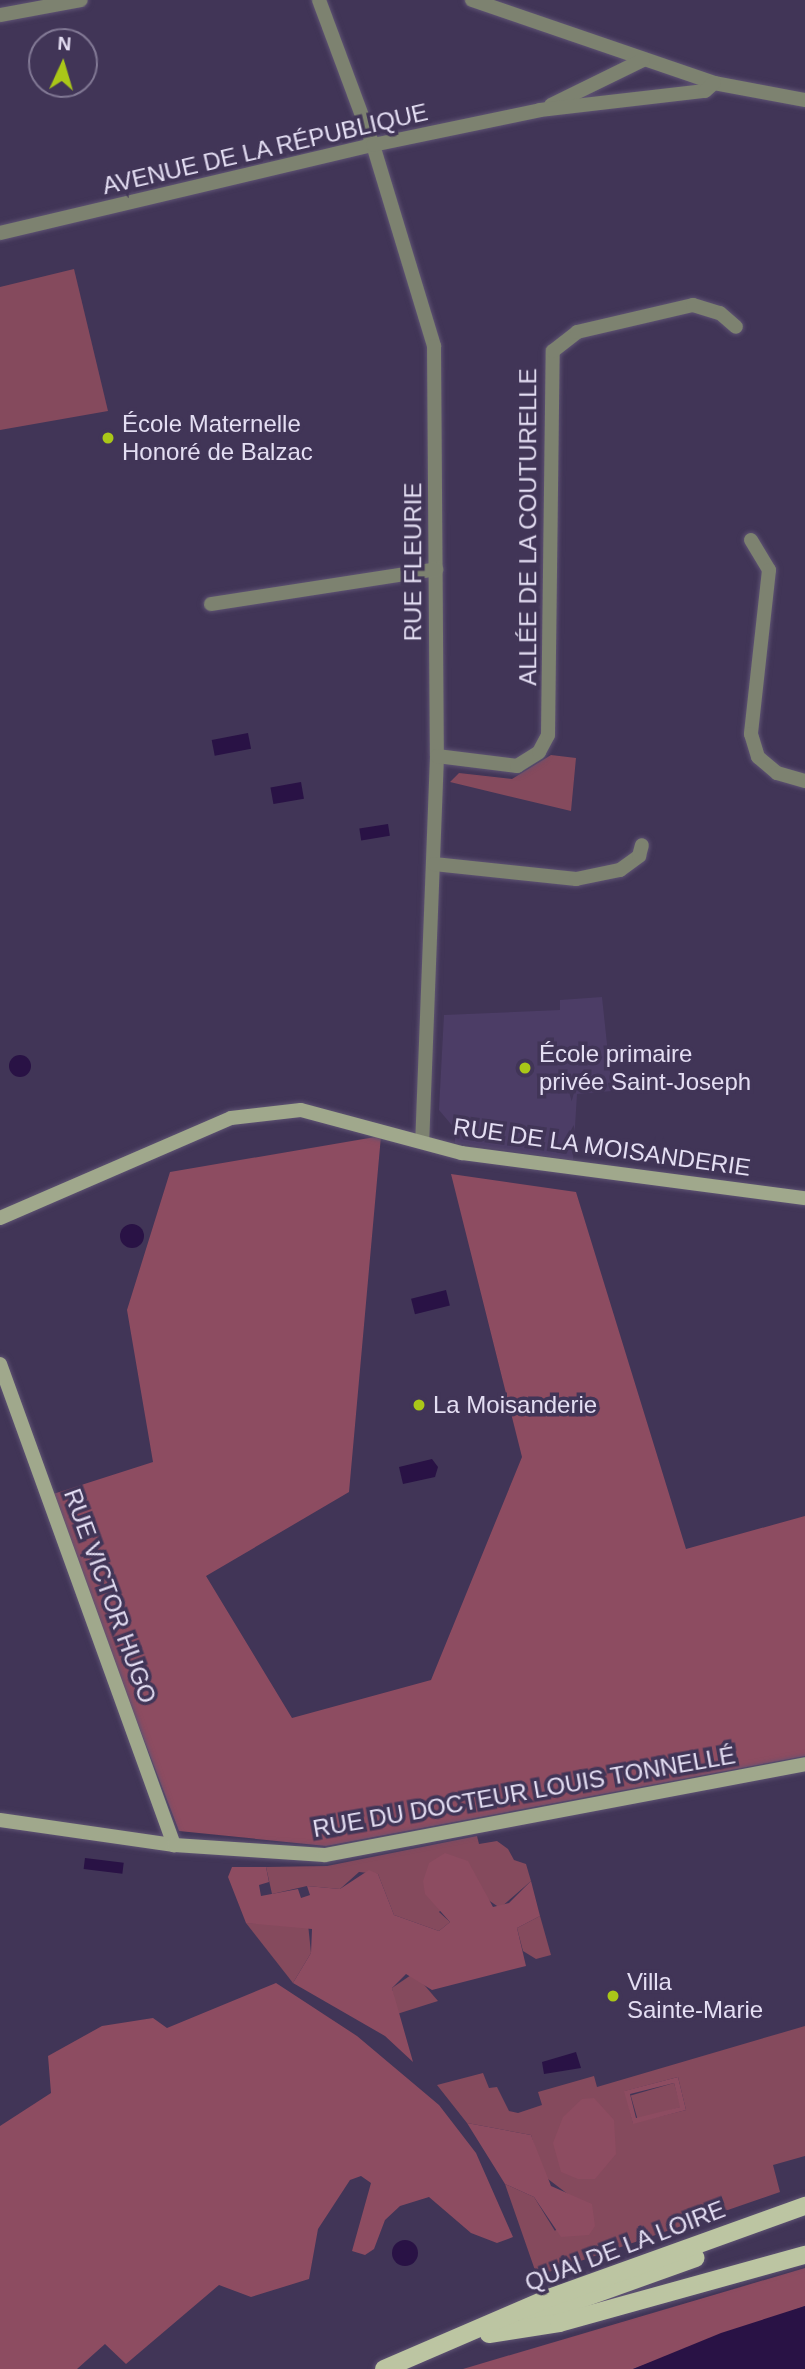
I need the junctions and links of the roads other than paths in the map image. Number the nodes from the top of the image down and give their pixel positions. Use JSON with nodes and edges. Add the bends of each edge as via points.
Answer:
{"nodes":[{"id":1,"x":81,"y":0,"type":"edge"},
{"id":2,"x":319,"y":0,"type":"edge"},
{"id":3,"x":472,"y":0,"type":"edge"},
{"id":4,"x":0,"y":15,"type":"edge"},
{"id":5,"x":643,"y":60,"type":"junction"},
{"id":6,"x":713,"y":83,"type":"junction"},
{"id":7,"x":805,"y":100,"type":"edge"},
{"id":8,"x":540,"y":110,"type":"junction"},
{"id":9,"x":373,"y":145,"type":"junction"},
{"id":10,"x":0,"y":233,"type":"edge"},
{"id":11,"x":736,"y":327,"type":"dead end"},
{"id":12,"x":751,"y":540,"type":"dead end"},
{"id":13,"x":436,"y":569,"type":"junction"},
{"id":14,"x":211,"y":604,"type":"dead end"},
{"id":15,"x":437,"y":756,"type":"junction"},
{"id":16,"x":805,"y":781,"type":"edge"},
{"id":17,"x":642,"y":845,"type":"dead end"},
{"id":18,"x":434,"y":864,"type":"junction"},
{"id":19,"x":422,"y":1141,"type":"junction"},
{"id":20,"x":805,"y":1198,"type":"edge"},
{"id":21,"x":0,"y":1218,"type":"edge"},
{"id":22,"x":0,"y":1364,"type":"edge"},
{"id":23,"x":805,"y":1764,"type":"edge"},
{"id":24,"x":0,"y":1820,"type":"edge"},
{"id":25,"x":174,"y":1845,"type":"junction"},
{"id":26,"x":805,"y":2206,"type":"edge"},
{"id":27,"x":805,"y":2218,"type":"edge"},
{"id":28,"x":805,"y":2255,"type":"edge"},
{"id":29,"x":465,"y":2337,"type":"junction"},
{"id":30,"x":384,"y":2369,"type":"edge"}],
"edges":[{"from":1,"to":4,"type":"street"},
{"from":2,"to":9,"type":"street","name":"RUE FLEURIE"},
{"from":3,"to":5,"type":"street"},
{"from":5,"to":6,"type":"street"},
{"from":5,"to":8,"type":"street","name":"AVENUE DE LA RÉPUBLIQUE"},
{"from":6,"to":7,"type":"street"},
{"from":6,"to":8,"type":"street","name":"AVENUE DE LA RÉPUBLIQUE","via":[[705,91]]},
{"from":8,"to":9,"type":"street","name":"AVENUE DE LA RÉPUBLIQUE"},
{"from":9,"to":10,"type":"street","name":"AVENUE DE LA RÉPUBLIQUE"},
{"from":9,"to":13,"type":"street","name":"RUE FLEURIE","via":[[434,346]]},
{"from":11,"to":15,"type":"street","name":"ALLÉE DE LA COUTURELLE","via":[[720,313],[693,305],[577,332],[553,351],[548,735],[539,752],[517,766]]},
{"from":12,"to":16,"type":"street","via":[[769,570],[751,734],[758,757],[777,773]]},
{"from":13,"to":14,"type":"street"},
{"from":13,"to":15,"type":"street","name":"RUE FLEURIE"},
{"from":15,"to":18,"type":"street","name":"RUE FLEURIE"},
{"from":17,"to":18,"type":"street","via":[[639,856],[620,870],[576,879]]},
{"from":18,"to":19,"type":"street","name":"RUE FLEURIE"},
{"from":19,"to":20,"type":"street","name":"RUE DE LA MOISANDERIE","via":[[463,1153]]},
{"from":19,"to":21,"type":"street","name":"RUE DE LA MOISANDERIE","via":[[301,1110],[268,1111],[231,1118]]},
{"from":22,"to":25,"type":"street","name":"RUE VICTOR HUGO"},
{"from":23,"to":25,"type":"street","name":"RUE DU DOCTEUR LOUIS TONNELLÉ","via":[[325,1855]]},
{"from":24,"to":25,"type":"street","name":"RUE DU DOCTEUR LOUIS TONNELLÉ"},
{"from":26,"to":29,"type":"main road","name":"QUAI DE LA LOIRE","via":[[549,2298]]},
{"from":27,"to":29,"type":"main road"},
{"from":28,"to":29,"type":"main road","name":"QUAI DE LA LOIRE","via":[[559,2323]]},
{"from":29,"to":30,"type":"main road","name":"QUAI DE LA LOIRE"}]}
